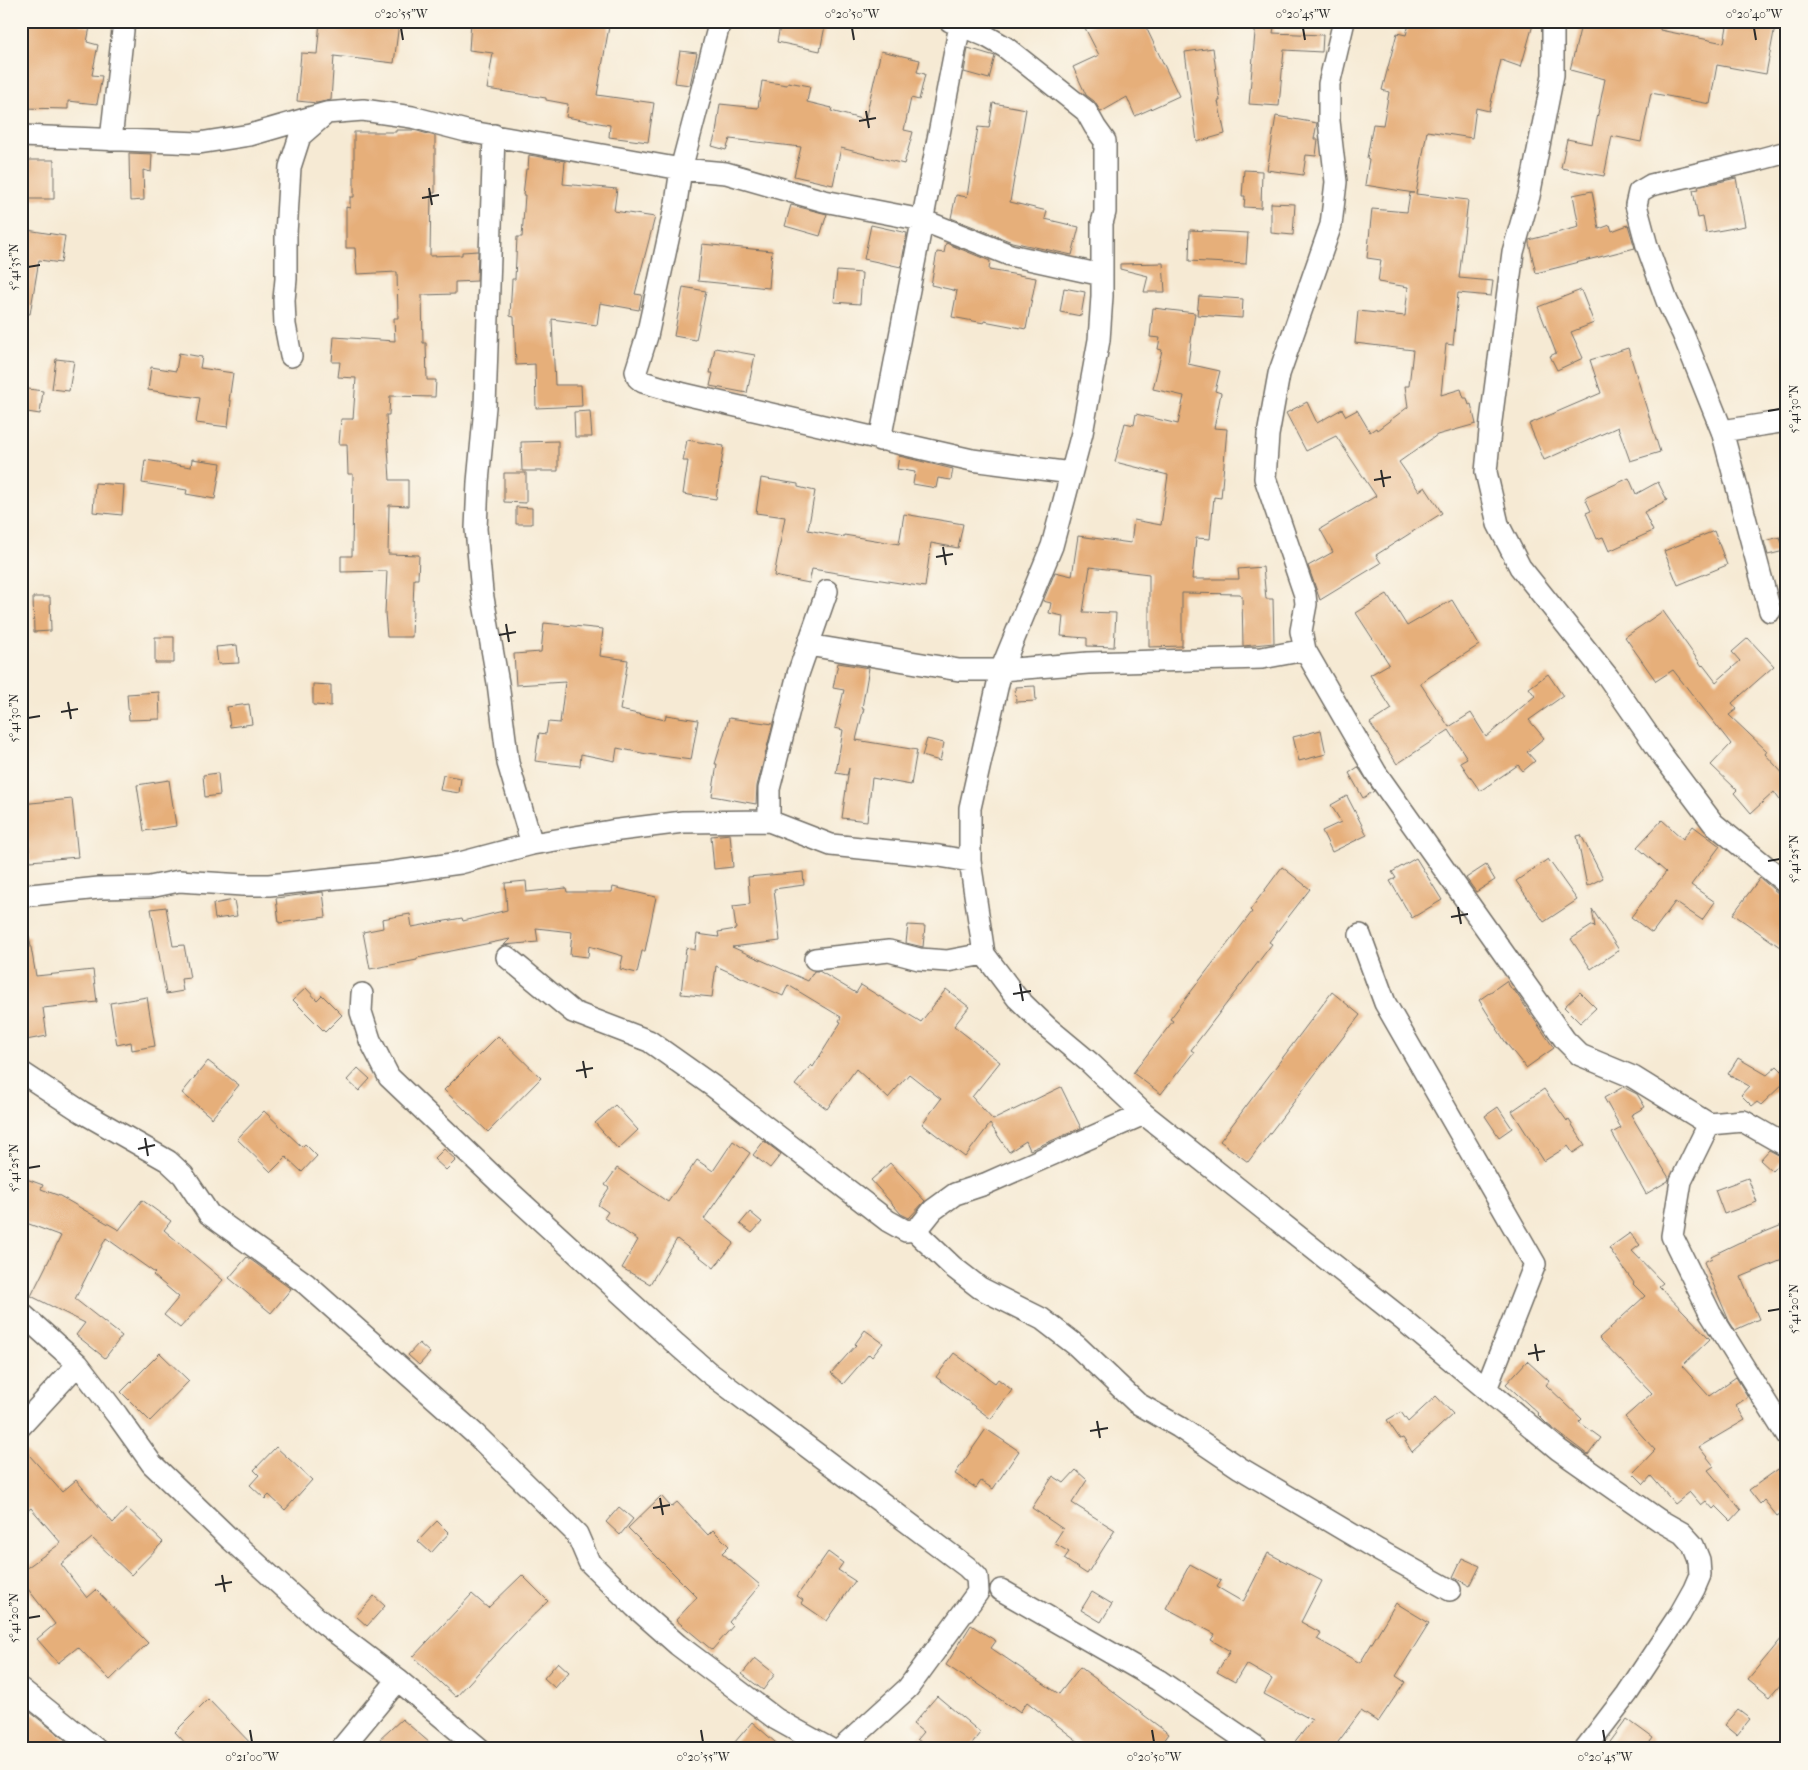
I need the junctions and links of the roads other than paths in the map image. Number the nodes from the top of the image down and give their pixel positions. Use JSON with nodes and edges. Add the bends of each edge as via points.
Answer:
{"nodes":[{"id":1,"x":124,"y":21,"type":"edge"},
{"id":2,"x":720,"y":21,"type":"edge"},
{"id":3,"x":1344,"y":21,"type":"edge"},
{"id":4,"x":1553,"y":21,"type":"edge"},
{"id":5,"x":955,"y":23,"type":"edge"},
{"id":6,"x":326,"y":113,"type":"junction"},
{"id":7,"x":494,"y":135,"type":"junction"},
{"id":8,"x":21,"y":136,"type":"edge"},
{"id":9,"x":111,"y":140,"type":"junction"},
{"id":10,"x":1787,"y":152,"type":"edge"},
{"id":11,"x":681,"y":169,"type":"junction"},
{"id":12,"x":922,"y":220,"type":"junction"},
{"id":13,"x":1102,"y":275,"type":"junction"},
{"id":14,"x":291,"y":356,"type":"dead end"},
{"id":15,"x":1787,"y":421,"type":"edge"},
{"id":16,"x":1722,"y":432,"type":"junction"},
{"id":17,"x":880,"y":440,"type":"junction"},
{"id":18,"x":1071,"y":473,"type":"junction"},
{"id":19,"x":827,"y":591,"type":"dead end"},
{"id":20,"x":1770,"y":611,"type":"dead end"},
{"id":21,"x":808,"y":645,"type":"junction"},
{"id":22,"x":1305,"y":650,"type":"junction"},
{"id":23,"x":1001,"y":670,"type":"junction"},
{"id":24,"x":769,"y":821,"type":"junction"},
{"id":25,"x":532,"y":844,"type":"junction"},
{"id":26,"x":970,"y":861,"type":"junction"},
{"id":27,"x":1787,"y":884,"type":"edge"},
{"id":28,"x":21,"y":896,"type":"edge"},
{"id":29,"x":1360,"y":935,"type":"dead end"},
{"id":30,"x":984,"y":954,"type":"junction"},
{"id":31,"x":507,"y":957,"type":"dead end"},
{"id":32,"x":815,"y":959,"type":"dead end"},
{"id":33,"x":362,"y":994,"type":"dead end"},
{"id":34,"x":21,"y":1072,"type":"edge"},
{"id":35,"x":1144,"y":1114,"type":"junction"},
{"id":36,"x":1709,"y":1124,"type":"junction"},
{"id":37,"x":1787,"y":1146,"type":"edge"},
{"id":38,"x":914,"y":1230,"type":"junction"},
{"id":39,"x":21,"y":1314,"type":"edge"},
{"id":40,"x":78,"y":1364,"type":"junction"},
{"id":41,"x":1486,"y":1389,"type":"junction"},
{"id":42,"x":21,"y":1426,"type":"edge"},
{"id":43,"x":1787,"y":1436,"type":"edge"},
{"id":44,"x":1001,"y":1590,"type":"dead end"},
{"id":45,"x":1450,"y":1590,"type":"dead end"},
{"id":46,"x":398,"y":1680,"type":"junction"},
{"id":47,"x":21,"y":1689,"type":"edge"},
{"id":48,"x":96,"y":1749,"type":"edge"},
{"id":49,"x":341,"y":1749,"type":"edge"},
{"id":50,"x":480,"y":1749,"type":"edge"},
{"id":51,"x":830,"y":1749,"type":"edge"},
{"id":52,"x":841,"y":1749,"type":"edge"},
{"id":53,"x":1260,"y":1749,"type":"edge"},
{"id":54,"x":1585,"y":1749,"type":"edge"}],
"edges":[{"from":1,"to":9,"type":"street"},
{"from":2,"to":11,"type":"street"},
{"from":3,"to":22,"type":"street","via":[[1329,84],[1329,121],[1336,182],[1331,225],[1279,374],[1268,435],[1265,478],[1305,595],[1302,631]]},
{"from":4,"to":27,"type":"street","via":[[1553,75],[1529,196],[1513,252],[1491,421],[1486,472],[1498,524],[1520,566],[1608,676],[1713,823]]},
{"from":5,"to":12,"type":"street"},
{"from":5,"to":13,"type":"street","via":[[1005,47],[1067,94],[1086,111],[1105,141]]},
{"from":6,"to":7,"type":"street","via":[[363,110]]},
{"from":6,"to":9,"type":"street","via":[[250,135],[200,143]]},
{"from":6,"to":14,"type":"street","via":[[300,136],[290,167],[284,300]]},
{"from":7,"to":11,"type":"street"},
{"from":7,"to":25,"type":"street","via":[[485,407],[476,528],[482,592],[508,762]]},
{"from":8,"to":9,"type":"street"},
{"from":10,"to":16,"type":"street","via":[[1651,185],[1639,192],[1636,205],[1647,246]]},
{"from":11,"to":12,"type":"street","via":[[726,173],[824,201]]},
{"from":11,"to":17,"type":"street","via":[[647,336],[636,371],[638,378],[684,394]]},
{"from":12,"to":13,"type":"street","via":[[1010,255]]},
{"from":12,"to":17,"type":"street"},
{"from":13,"to":18,"type":"street","via":[[1100,340]]},
{"from":15,"to":16,"type":"street"},
{"from":16,"to":20,"type":"street"},
{"from":17,"to":18,"type":"street","via":[[972,460]]},
{"from":18,"to":23,"type":"street","via":[[1052,546]]},
{"from":19,"to":21,"type":"street"},
{"from":21,"to":23,"type":"street","via":[[958,670]]},
{"from":21,"to":24,"type":"street","via":[[769,789]]},
{"from":22,"to":23,"type":"street","via":[[1262,658],[1088,663]]},
{"from":22,"to":36,"type":"street","via":[[1376,773],[1565,1040],[1580,1055],[1633,1078]]},
{"from":23,"to":26,"type":"street","via":[[970,808]]},
{"from":24,"to":25,"type":"street","via":[[683,822]]},
{"from":24,"to":26,"type":"street","via":[[831,845]]},
{"from":25,"to":28,"type":"street","via":[[460,862],[387,873],[243,886],[179,881],[150,887],[99,888]]},
{"from":26,"to":30,"type":"street"},
{"from":29,"to":41,"type":"street","via":[[1385,1002],[1535,1264]]},
{"from":30,"to":32,"type":"street","via":[[947,961],[889,952]]},
{"from":30,"to":35,"type":"street","via":[[1017,998]]},
{"from":31,"to":38,"type":"street","via":[[573,1012],[648,1041],[714,1087],[888,1220],[906,1231]]},
{"from":33,"to":52,"type":"street","via":[[360,1012],[388,1077],[708,1372],[977,1577],[978,1592],[908,1688]]},
{"from":34,"to":51,"type":"street","via":[[82,1112],[168,1161],[183,1175],[209,1214],[306,1284],[475,1434],[577,1534],[589,1562],[635,1608],[776,1719]]},
{"from":35,"to":38,"type":"street","via":[[955,1194]]},
{"from":35,"to":41,"type":"street"},
{"from":36,"to":37,"type":"street","via":[[1742,1121]]},
{"from":36,"to":43,"type":"street","via":[[1681,1181],[1672,1236],[1710,1313]]},
{"from":38,"to":45,"type":"street","via":[[980,1288],[1042,1319],[1077,1346],[1137,1403],[1240,1468]]},
{"from":39,"to":40,"type":"street"},
{"from":40,"to":42,"type":"street"},
{"from":40,"to":46,"type":"street","via":[[152,1464],[319,1620]]},
{"from":41,"to":54,"type":"street","via":[[1559,1450],[1682,1534],[1693,1545],[1699,1560],[1700,1575],[1680,1614],[1627,1694]]},
{"from":44,"to":53,"type":"street","via":[[1158,1680]]},
{"from":46,"to":49,"type":"street"},
{"from":46,"to":50,"type":"street"},
{"from":47,"to":48,"type":"street"}]}
